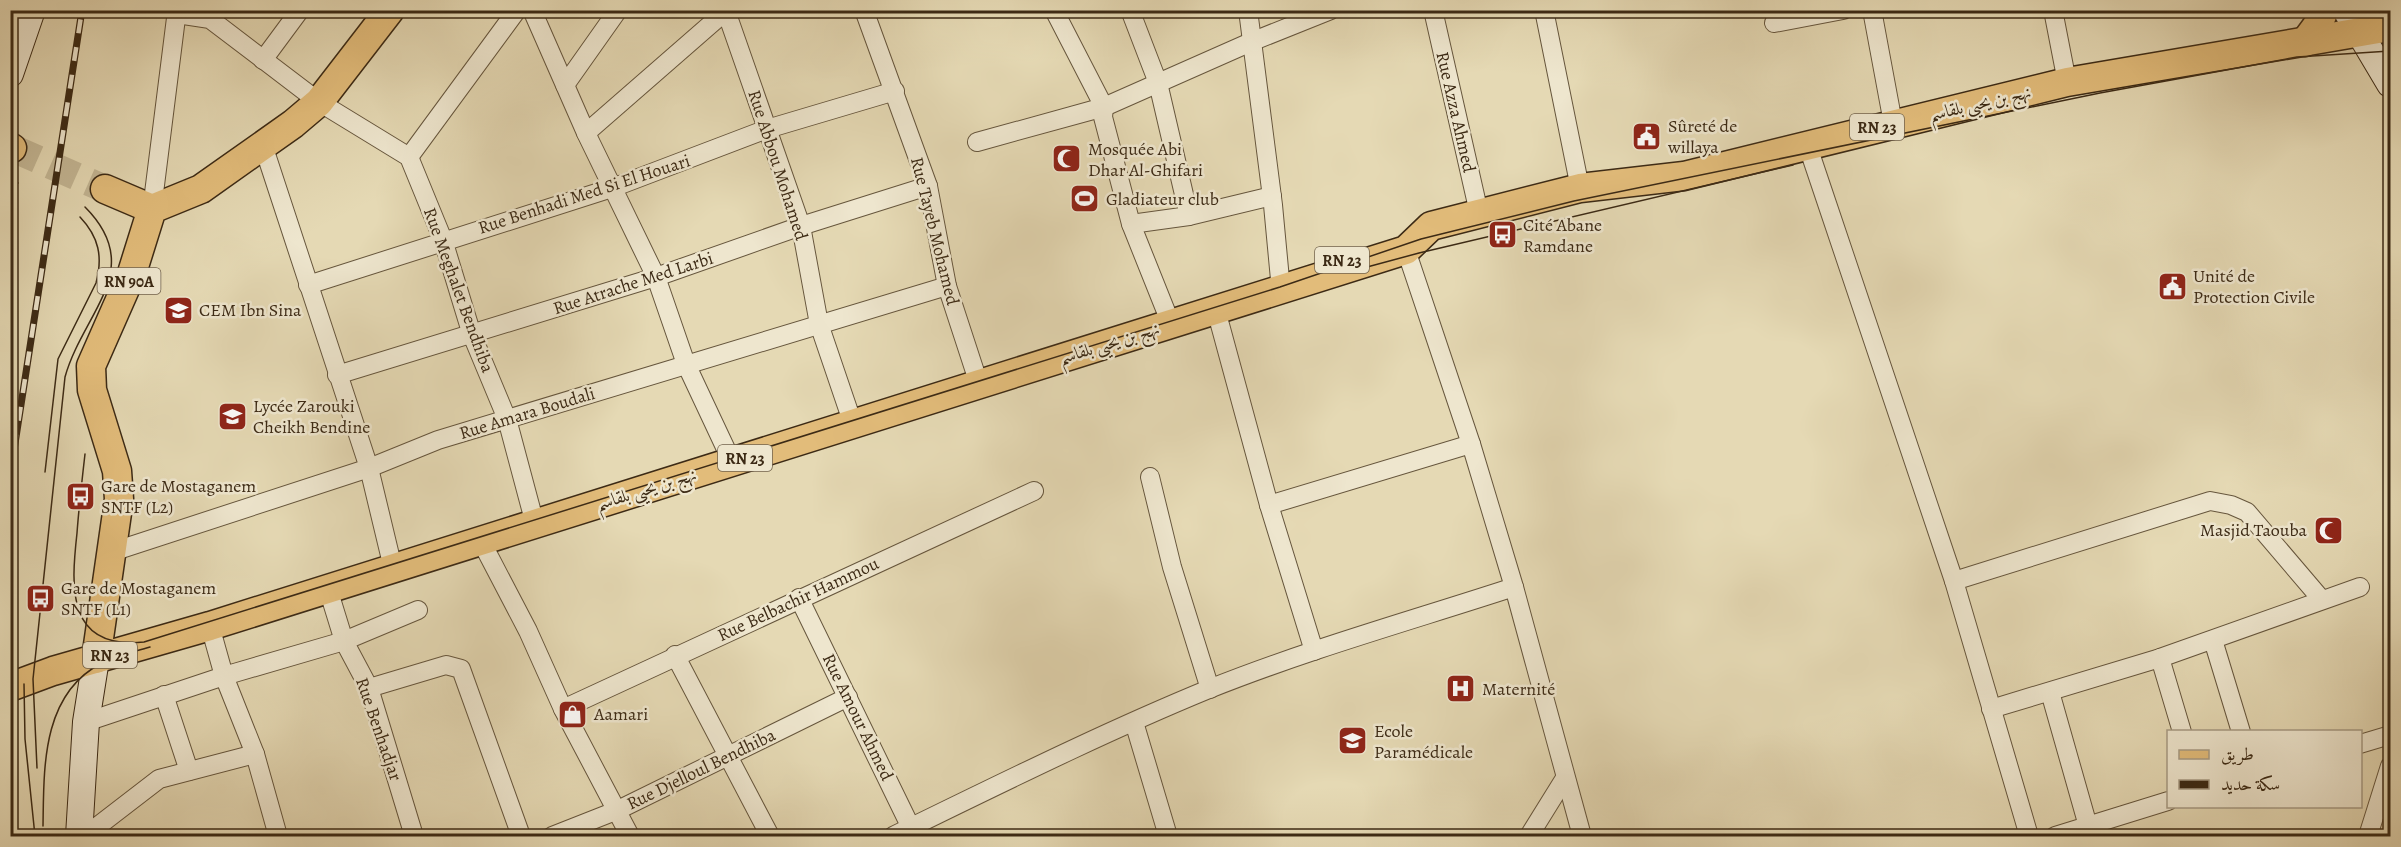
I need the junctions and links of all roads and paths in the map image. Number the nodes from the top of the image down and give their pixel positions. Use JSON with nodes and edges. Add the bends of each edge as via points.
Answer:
{"nodes":[{"id":1,"x":32,"y":10,"type":"edge"},
{"id":2,"x":300,"y":10,"type":"edge"},
{"id":3,"x":390,"y":10,"type":"edge"},
{"id":4,"x":517,"y":10,"type":"edge"},
{"id":5,"x":532,"y":10,"type":"edge"},
{"id":6,"x":618,"y":10,"type":"edge"},
{"id":7,"x":864,"y":10,"type":"edge"},
{"id":8,"x":1054,"y":10,"type":"edge"},
{"id":9,"x":1130,"y":10,"type":"edge"},
{"id":10,"x":1248,"y":10,"type":"edge"},
{"id":11,"x":1331,"y":10,"type":"edge"},
{"id":12,"x":1433,"y":10,"type":"edge"},
{"id":13,"x":1544,"y":10,"type":"edge"},
{"id":14,"x":1843,"y":10,"type":"edge"},
{"id":15,"x":1872,"y":10,"type":"edge"},
{"id":16,"x":2053,"y":10,"type":"edge"},
{"id":17,"x":2324,"y":10,"type":"edge"},
{"id":18,"x":727,"y":11,"type":"edge"},
{"id":19,"x":177,"y":12,"type":"edge"},
{"id":20,"x":213,"y":15,"type":"edge"},
{"id":21,"x":2367,"y":22,"type":"edge"},
{"id":22,"x":1774,"y":23,"type":"dead end"},
{"id":23,"x":1251,"y":42,"type":"junction"},
{"id":24,"x":2305,"y":42,"type":"junction"},
{"id":25,"x":2391,"y":55,"type":"edge"},
{"id":26,"x":263,"y":60,"type":"junction"},
{"id":27,"x":10,"y":74,"type":"edge"},
{"id":28,"x":2067,"y":82,"type":"junction"},
{"id":29,"x":1158,"y":83,"type":"junction"},
{"id":30,"x":2391,"y":84,"type":"edge"},
{"id":31,"x":565,"y":85,"type":"junction"},
{"id":32,"x":894,"y":91,"type":"junction"},
{"id":33,"x":319,"y":102,"type":"junction"},
{"id":34,"x":1104,"y":107,"type":"junction"},
{"id":35,"x":1893,"y":123,"type":"junction"},
{"id":36,"x":767,"y":129,"type":"junction"},
{"id":37,"x":586,"y":133,"type":"junction"},
{"id":38,"x":977,"y":142,"type":"dead end"},
{"id":39,"x":1807,"y":144,"type":"junction"},
{"id":40,"x":263,"y":145,"type":"junction"},
{"id":41,"x":409,"y":158,"type":"junction"},
{"id":42,"x":928,"y":186,"type":"junction"},
{"id":43,"x":612,"y":188,"type":"junction"},
{"id":44,"x":1580,"y":188,"type":"junction"},
{"id":45,"x":105,"y":189,"type":"tunnel mouth"},
{"id":46,"x":1272,"y":196,"type":"junction"},
{"id":47,"x":152,"y":208,"type":"junction"},
{"id":48,"x":1479,"y":213,"type":"junction"},
{"id":49,"x":1189,"y":216,"type":"junction"},
{"id":50,"x":1131,"y":224,"type":"junction"},
{"id":51,"x":801,"y":226,"type":"junction"},
{"id":52,"x":443,"y":240,"type":"junction"},
{"id":53,"x":1406,"y":250,"type":"junction"},
{"id":54,"x":656,"y":278,"type":"junction"},
{"id":55,"x":308,"y":285,"type":"junction"},
{"id":56,"x":947,"y":286,"type":"junction"},
{"id":57,"x":1281,"y":290,"type":"junction"},
{"id":58,"x":1216,"y":310,"type":"junction"},
{"id":59,"x":819,"y":324,"type":"junction"},
{"id":60,"x":1171,"y":324,"type":"junction"},
{"id":61,"x":472,"y":335,"type":"junction"},
{"id":62,"x":686,"y":364,"type":"junction"},
{"id":63,"x":337,"y":375,"type":"junction"},
{"id":64,"x":978,"y":384,"type":"junction"},
{"id":65,"x":507,"y":419,"type":"junction"},
{"id":66,"x":853,"y":424,"type":"junction"},
{"id":67,"x":1471,"y":444,"type":"junction"},
{"id":68,"x":732,"y":462,"type":"junction"},
{"id":69,"x":369,"y":468,"type":"junction"},
{"id":70,"x":1150,"y":477,"type":"dead end"},
{"id":71,"x":1034,"y":491,"type":"dead end"},
{"id":72,"x":1269,"y":505,"type":"junction"},
{"id":73,"x":535,"y":524,"type":"junction"},
{"id":74,"x":480,"y":541,"type":"junction"},
{"id":75,"x":112,"y":552,"type":"junction"},
{"id":76,"x":393,"y":568,"type":"junction"},
{"id":77,"x":1954,"y":581,"type":"junction"},
{"id":78,"x":1514,"y":587,"type":"junction"},
{"id":79,"x":2360,"y":587,"type":"dead end"},
{"id":80,"x":328,"y":589,"type":"junction"},
{"id":81,"x":799,"y":598,"type":"junction"},
{"id":82,"x":2322,"y":600,"type":"junction"},
{"id":83,"x":418,"y":610,"type":"dead end"},
{"id":84,"x":210,"y":626,"type":"junction"},
{"id":85,"x":2213,"y":640,"type":"junction"},
{"id":86,"x":344,"y":641,"type":"junction"},
{"id":87,"x":1314,"y":651,"type":"junction"},
{"id":88,"x":675,"y":655,"type":"junction"},
{"id":89,"x":2160,"y":658,"type":"junction"},
{"id":90,"x":96,"y":659,"type":"junction"},
{"id":91,"x":224,"y":676,"type":"junction"},
{"id":92,"x":10,"y":687,"type":"edge"},
{"id":93,"x":369,"y":688,"type":"junction"},
{"id":94,"x":1210,"y":689,"type":"junction"},
{"id":95,"x":2050,"y":692,"type":"junction"},
{"id":96,"x":164,"y":695,"type":"junction"},
{"id":97,"x":848,"y":697,"type":"junction"},
{"id":98,"x":563,"y":709,"type":"junction"},
{"id":99,"x":1991,"y":709,"type":"junction"},
{"id":100,"x":86,"y":722,"type":"junction"},
{"id":101,"x":1134,"y":722,"type":"junction"},
{"id":102,"x":2181,"y":730,"type":"edge"},
{"id":103,"x":2240,"y":730,"type":"edge"},
{"id":104,"x":2391,"y":735,"type":"edge"},
{"id":105,"x":2362,"y":744,"type":"edge"},
{"id":106,"x":255,"y":754,"type":"junction"},
{"id":107,"x":727,"y":754,"type":"junction"},
{"id":108,"x":2390,"y":766,"type":"edge"},
{"id":109,"x":189,"y":771,"type":"junction"},
{"id":110,"x":1565,"y":778,"type":"junction"},
{"id":111,"x":2167,"y":802,"type":"edge"},
{"id":112,"x":618,"y":810,"type":"junction"},
{"id":113,"x":2088,"y":826,"type":"junction"},
{"id":114,"x":913,"y":832,"type":"edge"},
{"id":115,"x":79,"y":837,"type":"edge"},
{"id":116,"x":85,"y":837,"type":"edge"},
{"id":117,"x":278,"y":837,"type":"edge"},
{"id":118,"x":414,"y":837,"type":"edge"},
{"id":119,"x":521,"y":837,"type":"edge"},
{"id":120,"x":552,"y":837,"type":"edge"},
{"id":121,"x":630,"y":837,"type":"edge"},
{"id":122,"x":770,"y":837,"type":"edge"},
{"id":123,"x":893,"y":837,"type":"edge"},
{"id":124,"x":1168,"y":837,"type":"edge"},
{"id":125,"x":1529,"y":837,"type":"edge"},
{"id":126,"x":1582,"y":837,"type":"edge"},
{"id":127,"x":2029,"y":837,"type":"edge"},
{"id":128,"x":2055,"y":837,"type":"edge"},
{"id":129,"x":2368,"y":837,"type":"edge"}],
"edges":[{"from":1,"to":27,"type":"main road"},
{"from":2,"to":26,"type":"street"},
{"from":3,"to":33,"type":"main road"},
{"from":4,"to":41,"type":"street"},
{"from":5,"to":31,"type":"street"},
{"from":6,"to":31,"type":"street"},
{"from":7,"to":32,"type":"street","name":"Rue Tayeb Mohamed"},
{"from":8,"to":34,"type":"street"},
{"from":9,"to":29,"type":"street"},
{"from":10,"to":23,"type":"street"},
{"from":11,"to":23,"type":"street"},
{"from":12,"to":48,"type":"street","name":"Rue Azza Ahmed"},
{"from":13,"to":44,"type":"street"},
{"from":14,"to":22,"type":"street"},
{"from":15,"to":35,"type":"street"},
{"from":16,"to":28,"type":"street"},
{"from":17,"to":24,"type":"main road"},
{"from":18,"to":36,"type":"street","name":"Rue Abbou Mohamed"},
{"from":18,"to":37,"type":"street"},
{"from":19,"to":20,"type":"street"},
{"from":19,"to":47,"type":"street"},
{"from":20,"to":26,"type":"street"},
{"from":21,"to":24,"type":"main road","name":"نهج بن يحيى بلقاسم","number":"RN 23"},
{"from":21,"to":25,"type":"main road"},
{"from":21,"to":30,"type":"main road"},
{"from":23,"to":29,"type":"street"},
{"from":23,"to":46,"type":"street"},
{"from":24,"to":28,"type":"main road","name":"نهج بن يحيى بلقاسم","number":"RN 23"},
{"from":26,"to":33,"type":"street"},
{"from":28,"to":35,"type":"main road","name":"نهج بن يحيى بلقاسم","number":"RN 23"},
{"from":29,"to":34,"type":"street"},
{"from":29,"to":49,"type":"street"},
{"from":31,"to":37,"type":"street"},
{"from":32,"to":36,"type":"street","name":"Rue Benhadi Med Si El Houari"},
{"from":32,"to":42,"type":"street","name":"Rue Tayeb Mohamed"},
{"from":33,"to":40,"type":"main road"},
{"from":33,"to":41,"type":"street"},
{"from":34,"to":38,"type":"street"},
{"from":34,"to":50,"type":"street","via":[[1103,117]]},
{"from":35,"to":39,"type":"main road","name":"نهج بن يحيى بلقاسم","number":"RN 23"},
{"from":36,"to":43,"type":"street","name":"Rue Benhadi Med Si El Houari"},
{"from":36,"to":51,"type":"street","name":"Rue Abbou Mohamed"},
{"from":37,"to":43,"type":"street"},
{"from":39,"to":44,"type":"main road","name":"نهج بن يحيى بلقاسم","number":"RN 23","via":[[1684,176]]},
{"from":39,"to":77,"type":"street"},
{"from":40,"to":47,"type":"main road","via":[[201,189]]},
{"from":40,"to":55,"type":"street"},
{"from":41,"to":52,"type":"street","name":"Rue Meghalet Bendhiba"},
{"from":42,"to":51,"type":"street","name":"Rue Atrache Med Larbi"},
{"from":42,"to":56,"type":"street","name":"Rue Tayeb Mohamed"},
{"from":43,"to":52,"type":"street","name":"Rue Benhadi Med Si El Houari"},
{"from":43,"to":54,"type":"street"},
{"from":44,"to":48,"type":"main road","name":"نهج بن يحيى بلقاسم","number":"RN 23"},
{"from":45,"to":47,"type":"main road"},
{"from":46,"to":49,"type":"street"},
{"from":46,"to":57,"type":"street"},
{"from":47,"to":75,"type":"main road","number":"RN 90A","via":[[132,273],[91,366],[92,390],[117,471],[119,499]]},
{"from":48,"to":53,"type":"main road","name":"نهج بن يحيى بلقاسم","number":"RN 23","via":[[1431,226]]},
{"from":49,"to":50,"type":"street"},
{"from":50,"to":60,"type":"street"},
{"from":51,"to":54,"type":"street","name":"Rue Atrache Med Larbi"},
{"from":51,"to":59,"type":"street","name":"Rue Abbou Mohamed"},
{"from":52,"to":55,"type":"street","name":"Rue Benhadi Med Si El Houari"},
{"from":52,"to":61,"type":"street","name":"Rue Meghalet Bendhiba"},
{"from":53,"to":57,"type":"main road","name":"نهج بن يحيى بلقاسم","number":"RN 23","via":[[1394,243],[1381,244],[1289,282]]},
{"from":53,"to":67,"type":"street"},
{"from":54,"to":61,"type":"street","name":"Rue Atrache Med Larbi"},
{"from":54,"to":62,"type":"street"},
{"from":55,"to":63,"type":"street"},
{"from":56,"to":59,"type":"street","name":"Rue Amara Boudali"},
{"from":56,"to":64,"type":"street","name":"Rue Tayeb Mohamed"},
{"from":57,"to":58,"type":"main road","name":"نهج بن يحيى بلقاسم","number":"RN 23"},
{"from":58,"to":60,"type":"main road","name":"نهج بن يحيى بلقاسم","number":"RN 23"},
{"from":58,"to":72,"type":"street"},
{"from":59,"to":62,"type":"street","name":"Rue Amara Boudali"},
{"from":59,"to":66,"type":"street","name":"Rue Abbou Mohamed"},
{"from":60,"to":64,"type":"main road","name":"نهج بن يحيى بلقاسم","number":"RN 23"},
{"from":61,"to":63,"type":"street","name":"Rue Atrache Med Larbi"},
{"from":61,"to":65,"type":"street","name":"Rue Meghalet Bendhiba"},
{"from":62,"to":65,"type":"street","name":"Rue Amara Boudali"},
{"from":62,"to":68,"type":"street"},
{"from":63,"to":69,"type":"street"},
{"from":64,"to":66,"type":"main road","name":"نهج بن يحيى بلقاسم","number":"RN 23"},
{"from":65,"to":69,"type":"street","name":"Rue Amara Boudali","via":[[438,440]]},
{"from":65,"to":73,"type":"street","name":"Rue Meghalet Bendhiba"},
{"from":66,"to":68,"type":"main road","name":"نهج بن يحيى بلقاسم","number":"RN 23"},
{"from":67,"to":72,"type":"street"},
{"from":67,"to":78,"type":"street"},
{"from":68,"to":73,"type":"main road","name":"نهج بن يحيى بلقاسم","number":"RN 23"},
{"from":69,"to":75,"type":"street","name":"Rue Amara Boudali"},
{"from":69,"to":76,"type":"street"},
{"from":70,"to":94,"type":"street","via":[[1172,567]]},
{"from":71,"to":81,"type":"street","name":"Rue Belbachir Hammou"},
{"from":72,"to":87,"type":"street"},
{"from":73,"to":74,"type":"main road","name":"نهج بن يحيى بلقاسم","number":"RN 23"},
{"from":74,"to":76,"type":"main road","name":"نهج بن يحيى بلقاسم","number":"RN 23"},
{"from":74,"to":98,"type":"street","via":[[528,631]]},
{"from":75,"to":90,"type":"main road","number":"RN 90A"},
{"from":76,"to":80,"type":"main road","name":"نهج بن يحيى بلقاسم","number":"RN 23"},
{"from":77,"to":82,"type":"street","via":[[2210,501],[2247,512]]},
{"from":77,"to":99,"type":"street"},
{"from":78,"to":87,"type":"street"},
{"from":78,"to":110,"type":"street"},
{"from":79,"to":82,"type":"street"},
{"from":80,"to":84,"type":"main road","name":"نهج بن يحيى بلقاسم","number":"RN 23"},
{"from":80,"to":86,"type":"street","name":"Rue Benhadjar"},
{"from":81,"to":88,"type":"street","name":"Rue Belbachir Hammou"},
{"from":81,"to":97,"type":"street","name":"Rue Amour Ahmed"},
{"from":82,"to":85,"type":"street"},
{"from":83,"to":86,"type":"street"},
{"from":84,"to":90,"type":"main road","name":"نهج بن يحيى بلقاسم","number":"RN 23"},
{"from":84,"to":91,"type":"street"},
{"from":85,"to":89,"type":"street"},
{"from":85,"to":103,"type":"street"},
{"from":86,"to":91,"type":"street"},
{"from":86,"to":93,"type":"street","name":"Rue Benhadjar"},
{"from":87,"to":94,"type":"street"},
{"from":88,"to":98,"type":"street","name":"Rue Belbachir Hammou"},
{"from":88,"to":107,"type":"street"},
{"from":89,"to":95,"type":"street"},
{"from":89,"to":102,"type":"street"},
{"from":90,"to":92,"type":"main road","name":"نهج بن يحيى بلقاسم","number":"RN 23"},
{"from":90,"to":100,"type":"main road"},
{"from":91,"to":96,"type":"street"},
{"from":91,"to":106,"type":"street"},
{"from":93,"to":118,"type":"street","name":"Rue Benhadjar"},
{"from":93,"to":119,"type":"street","via":[[446,665],[461,669]]},
{"from":94,"to":101,"type":"street"},
{"from":95,"to":99,"type":"street"},
{"from":95,"to":113,"type":"street"},
{"from":96,"to":100,"type":"street"},
{"from":96,"to":109,"type":"street"},
{"from":97,"to":107,"type":"street","name":"Rue Djelloul Bendhiba"},
{"from":97,"to":114,"type":"street","name":"Rue Amour Ahmed"},
{"from":98,"to":112,"type":"street"},
{"from":99,"to":127,"type":"street"},
{"from":100,"to":115,"type":"main road"},
{"from":101,"to":114,"type":"street","via":[[1035,766]]},
{"from":101,"to":124,"type":"street"},
{"from":104,"to":105,"type":"street"},
{"from":106,"to":109,"type":"street"},
{"from":106,"to":117,"type":"street"},
{"from":107,"to":112,"type":"street","name":"Rue Djelloul Bendhiba"},
{"from":107,"to":122,"type":"street"},
{"from":108,"to":129,"type":"street"},
{"from":109,"to":116,"type":"street","via":[[159,779]]},
{"from":110,"to":125,"type":"street"},
{"from":110,"to":126,"type":"street"},
{"from":111,"to":113,"type":"street"},
{"from":112,"to":120,"type":"street","name":"Rue Djelloul Bendhiba"},
{"from":112,"to":121,"type":"street"},
{"from":113,"to":128,"type":"street"},
{"from":114,"to":123,"type":"street"}]}
